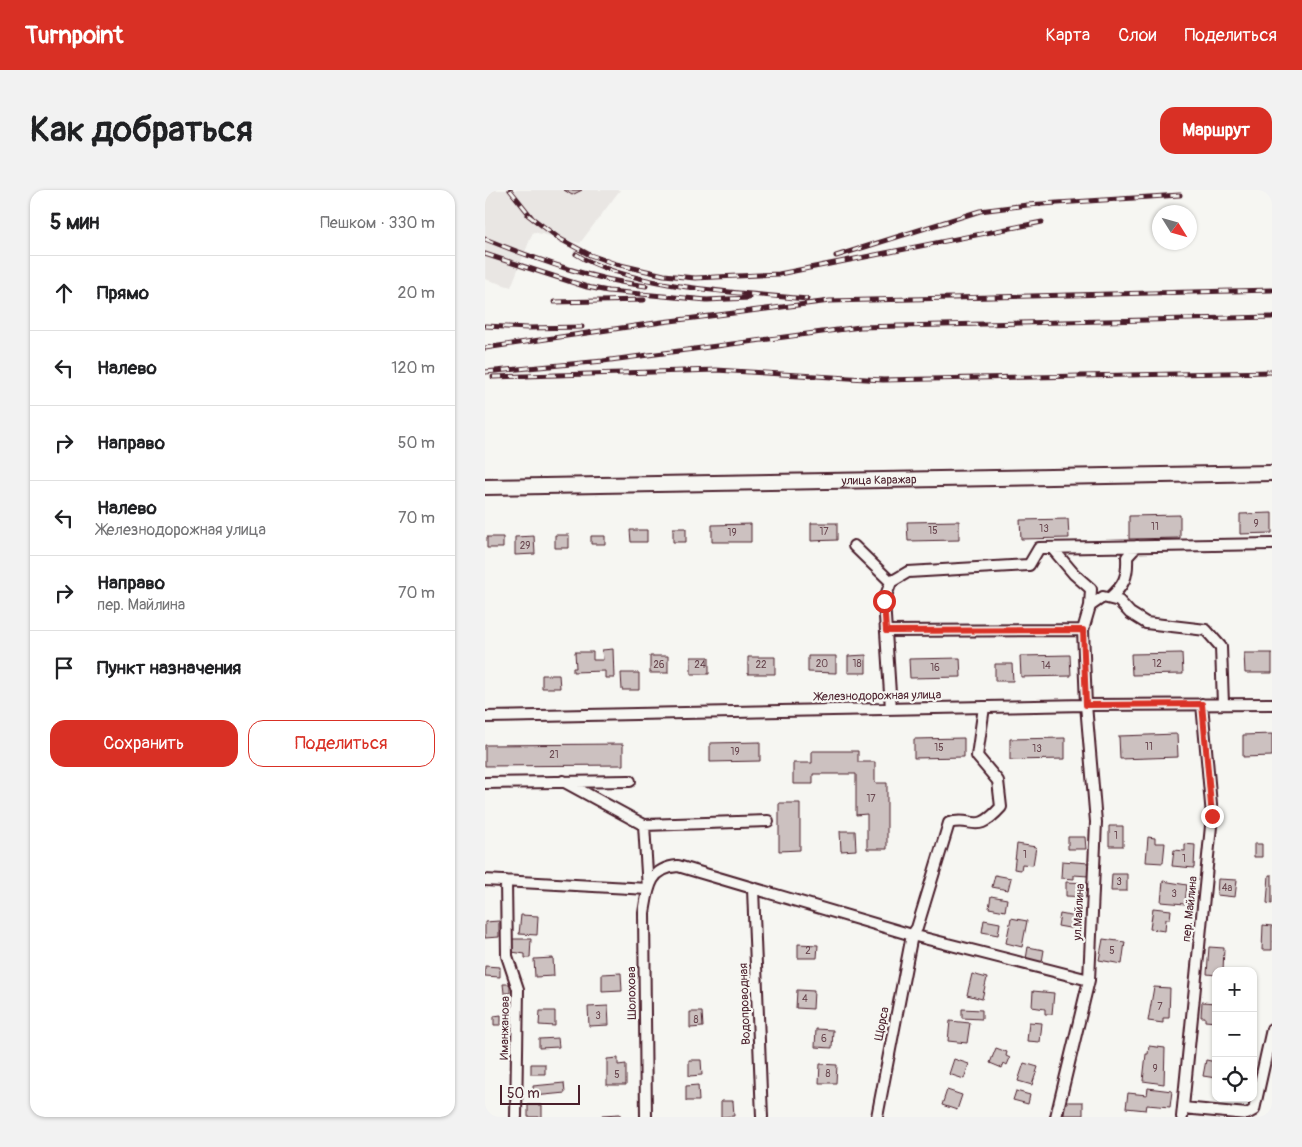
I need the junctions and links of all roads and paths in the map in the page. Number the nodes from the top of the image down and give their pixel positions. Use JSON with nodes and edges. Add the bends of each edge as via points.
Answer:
{"nodes":[{"id":1,"x":1272,"y":473,"type":"edge"},
{"id":2,"x":485,"y":487,"type":"edge"},
{"id":3,"x":1272,"y":544,"type":"edge"},
{"id":4,"x":854,"y":546,"type":"dead end"},
{"id":5,"x":1137,"y":546,"type":"junction"},
{"id":6,"x":1052,"y":548,"type":"junction"},
{"id":7,"x":891,"y":582,"type":"junction"},
{"id":8,"x":1110,"y":598,"type":"junction"},
{"id":9,"x":1089,"y":606,"type":"junction"},
{"id":10,"x":1083,"y":630,"type":"junction"},
{"id":11,"x":886,"y":631,"type":"junction"},
{"id":12,"x":1202,"y":704,"type":"junction"},
{"id":13,"x":1223,"y":704,"type":"junction"},
{"id":14,"x":1272,"y":704,"type":"edge"},
{"id":15,"x":1086,"y":705,"type":"junction"},
{"id":16,"x":984,"y":707,"type":"junction"},
{"id":17,"x":891,"y":708,"type":"junction"},
{"id":18,"x":485,"y":717,"type":"edge"},
{"id":19,"x":563,"y":781,"type":"junction"},
{"id":20,"x":630,"y":781,"type":"dead end"},
{"id":21,"x":485,"y":783,"type":"edge"},
{"id":22,"x":768,"y":821,"type":"dead end"},
{"id":23,"x":644,"y":825,"type":"junction"},
{"id":24,"x":485,"y":880,"type":"edge"},
{"id":25,"x":506,"y":881,"type":"junction"},
{"id":26,"x":648,"y":889,"type":"junction"},
{"id":27,"x":753,"y":889,"type":"junction"},
{"id":28,"x":912,"y":935,"type":"junction"},
{"id":29,"x":1089,"y":980,"type":"junction"},
{"id":30,"x":1272,"y":1029,"type":"edge"},
{"id":31,"x":1183,"y":1113,"type":"edge"},
{"id":32,"x":516,"y":1117,"type":"edge"},
{"id":33,"x":646,"y":1117,"type":"edge"},
{"id":34,"x":762,"y":1117,"type":"edge"},
{"id":35,"x":877,"y":1117,"type":"edge"},
{"id":36,"x":1056,"y":1117,"type":"edge"}],
"edges":[{"from":1,"to":2,"type":"main road","name":"улица Каражар"},
{"from":3,"to":5,"type":"street"},
{"from":4,"to":7,"type":"street"},
{"from":5,"to":6,"type":"street"},
{"from":5,"to":8,"type":"street","via":[[1127,557],[1128,574],[1123,586]]},
{"from":6,"to":7,"type":"street","via":[[1039,548],[1029,565],[908,572]]},
{"from":6,"to":9,"type":"street","via":[[1091,589]]},
{"from":7,"to":11,"type":"street","via":[[884,601]]},
{"from":8,"to":9,"type":"street","via":[[1103,597]]},
{"from":8,"to":13,"type":"street","via":[[1146,622],[1206,630],[1221,647]]},
{"from":9,"to":10,"type":"street","name":"ул.Майлина"},
{"from":10,"to":11,"type":"street"},
{"from":10,"to":15,"type":"street","name":"ул.Майлина"},
{"from":11,"to":17,"type":"street"},
{"from":12,"to":13,"type":"street","name":"Железнодорожная улица"},
{"from":12,"to":15,"type":"street","name":"Железнодорожная улица"},
{"from":12,"to":31,"type":"street","name":"пер. Майлина","via":[[1212,816]]},
{"from":13,"to":14,"type":"street","name":"Железнодорожная улица"},
{"from":15,"to":16,"type":"street","name":"Железнодорожная улица"},
{"from":15,"to":29,"type":"street","name":"ул.Майлина","via":[[1096,822]]},
{"from":16,"to":17,"type":"street","name":"Железнодорожная улица"},
{"from":16,"to":28,"type":"street","name":"Щорса","via":[[977,756],[998,781],[1001,806],[991,818],[977,824],[949,823],[917,928]]},
{"from":17,"to":18,"type":"street","name":"Железнодорожная улица"},
{"from":19,"to":20,"type":"street"},
{"from":19,"to":21,"type":"street"},
{"from":19,"to":23,"type":"street"},
{"from":22,"to":23,"type":"street"},
{"from":23,"to":26,"type":"street"},
{"from":24,"to":25,"type":"street"},
{"from":25,"to":26,"type":"street"},
{"from":25,"to":32,"type":"street","name":"Иманжанова","via":[[507,956],[519,989]]},
{"from":26,"to":27,"type":"street","name":"Шолохова","via":[[658,871],[678,866]]},
{"from":26,"to":33,"type":"street","name":"Шолохова","via":[[644,913]]},
{"from":27,"to":28,"type":"street"},
{"from":27,"to":34,"type":"street","name":"Водопроводная"},
{"from":28,"to":29,"type":"street"},
{"from":28,"to":35,"type":"street","name":"Щорса"},
{"from":29,"to":36,"type":"street","name":"ул.Майлина"},
{"from":30,"to":31,"type":"street","via":[[1254,1110],[1247,1114]]}]}
